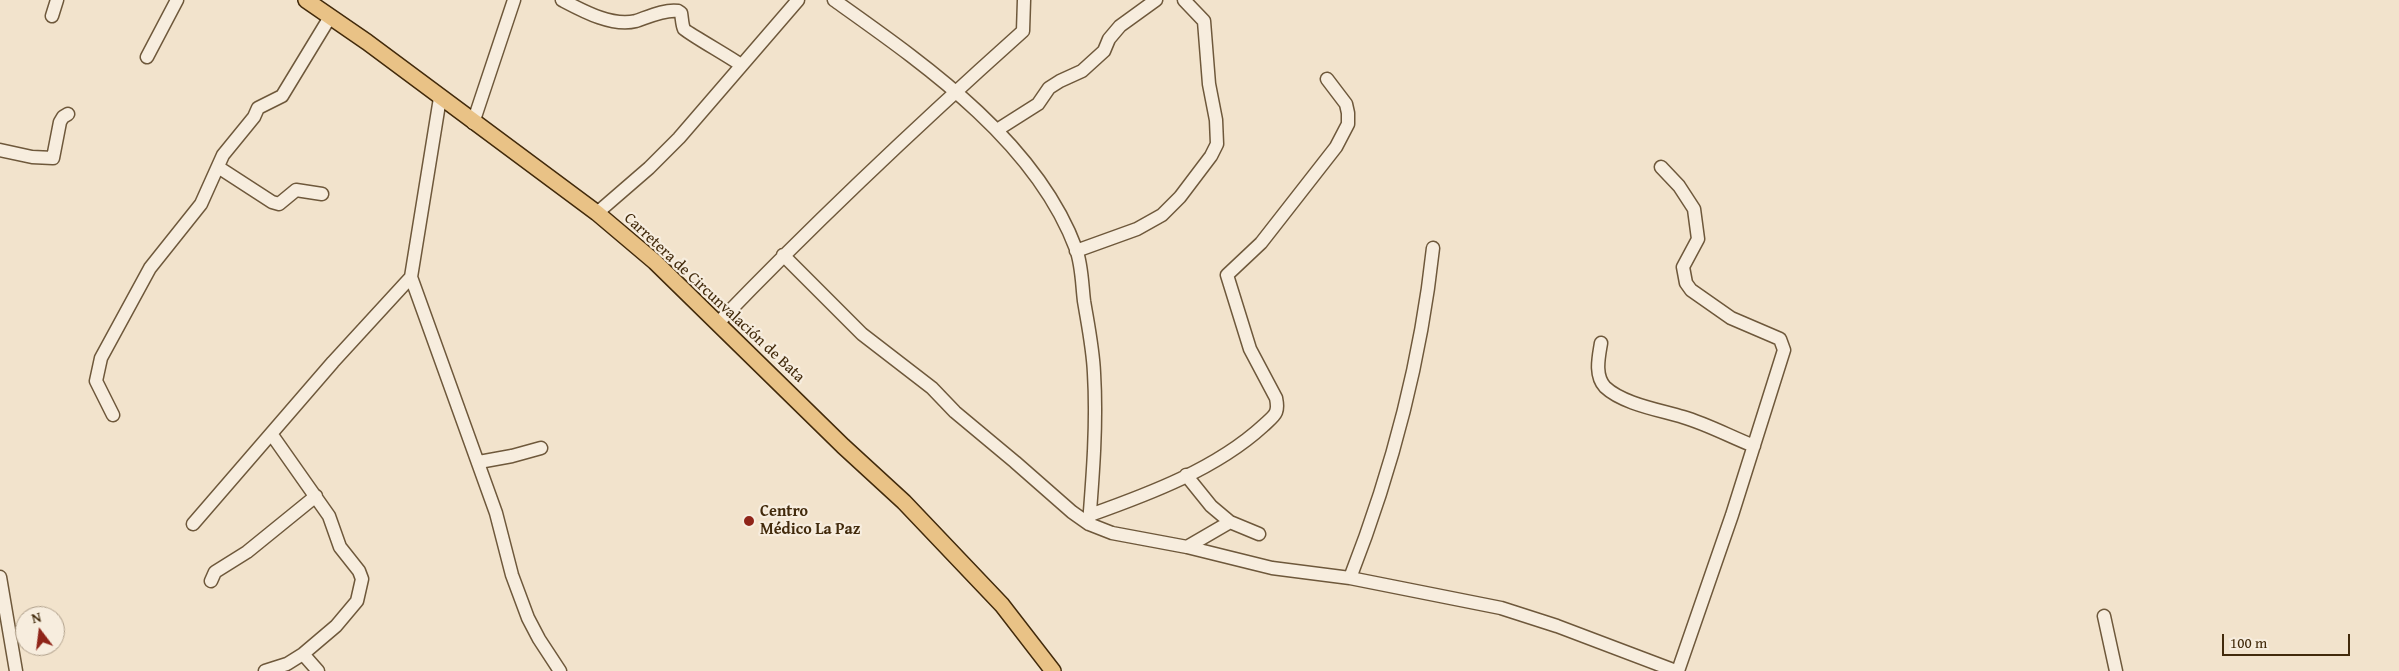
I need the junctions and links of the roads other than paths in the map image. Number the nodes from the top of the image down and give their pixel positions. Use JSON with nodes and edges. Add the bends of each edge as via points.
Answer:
{"nodes":[{"id":1,"x":57,"y":0,"type":"edge"},
{"id":2,"x":177,"y":0,"type":"edge"},
{"id":3,"x":306,"y":0,"type":"edge"},
{"id":4,"x":514,"y":0,"type":"edge"},
{"id":5,"x":562,"y":0,"type":"edge"},
{"id":6,"x":798,"y":0,"type":"edge"},
{"id":7,"x":834,"y":0,"type":"edge"},
{"id":8,"x":1024,"y":0,"type":"edge"},
{"id":9,"x":1156,"y":0,"type":"edge"},
{"id":10,"x":1184,"y":0,"type":"edge"},
{"id":11,"x":52,"y":16,"type":"dead end"},
{"id":12,"x":330,"y":17,"type":"junction"},
{"id":13,"x":147,"y":57,"type":"dead end"},
{"id":14,"x":741,"y":65,"type":"junction"},
{"id":15,"x":1327,"y":79,"type":"dead end"},
{"id":16,"x":956,"y":91,"type":"junction"},
{"id":17,"x":440,"y":98,"type":"junction"},
{"id":18,"x":68,"y":114,"type":"dead end"},
{"id":19,"x":473,"y":123,"type":"junction"},
{"id":20,"x":997,"y":130,"type":"junction"},
{"id":21,"x":0,"y":150,"type":"edge"},
{"id":22,"x":218,"y":167,"type":"junction"},
{"id":23,"x":1661,"y":167,"type":"dead end"},
{"id":24,"x":322,"y":194,"type":"dead end"},
{"id":25,"x":596,"y":213,"type":"junction"},
{"id":26,"x":1433,"y":248,"type":"dead end"},
{"id":27,"x":1076,"y":251,"type":"junction"},
{"id":28,"x":783,"y":255,"type":"junction"},
{"id":29,"x":411,"y":277,"type":"junction"},
{"id":30,"x":718,"y":323,"type":"junction"},
{"id":31,"x":1601,"y":343,"type":"dead end"},
{"id":32,"x":113,"y":414,"type":"dead end"},
{"id":33,"x":272,"y":435,"type":"junction"},
{"id":34,"x":1754,"y":446,"type":"junction"},
{"id":35,"x":540,"y":448,"type":"dead end"},
{"id":36,"x":479,"y":462,"type":"junction"},
{"id":37,"x":1186,"y":475,"type":"junction"},
{"id":38,"x":316,"y":496,"type":"junction"},
{"id":39,"x":1090,"y":519,"type":"junction"},
{"id":40,"x":1230,"y":522,"type":"junction"},
{"id":41,"x":193,"y":524,"type":"dead end"},
{"id":42,"x":1259,"y":534,"type":"dead end"},
{"id":43,"x":1187,"y":547,"type":"junction"},
{"id":44,"x":0,"y":577,"type":"edge"},
{"id":45,"x":1350,"y":578,"type":"junction"},
{"id":46,"x":211,"y":581,"type":"dead end"},
{"id":47,"x":2104,"y":616,"type":"dead end"},
{"id":48,"x":304,"y":654,"type":"junction"},
{"id":49,"x":16,"y":671,"type":"edge"},
{"id":50,"x":265,"y":671,"type":"edge"},
{"id":51,"x":318,"y":671,"type":"edge"},
{"id":52,"x":560,"y":671,"type":"edge"},
{"id":53,"x":1052,"y":671,"type":"edge"},
{"id":54,"x":1677,"y":671,"type":"edge"},
{"id":55,"x":2116,"y":671,"type":"edge"}],
"edges":[{"from":1,"to":11,"type":"street"},
{"from":2,"to":13,"type":"street"},
{"from":3,"to":12,"type":"main road","name":"Carretera de Circunvalación de Bata"},
{"from":4,"to":19,"type":"street"},
{"from":5,"to":14,"type":"street","via":[[617,22],[633,22],[678,11],[684,30]]},
{"from":6,"to":14,"type":"street"},
{"from":7,"to":16,"type":"street"},
{"from":8,"to":16,"type":"street","via":[[1023,31]]},
{"from":9,"to":20,"type":"street","via":[[1120,26],[1104,51],[1082,71],[1049,88],[1038,104]]},
{"from":10,"to":27,"type":"street","via":[[1204,21],[1209,84],[1216,120],[1216,144],[1212,156],[1162,215],[1137,229]]},
{"from":12,"to":17,"type":"main road","name":"Carretera de Circunvalación de Bata"},
{"from":12,"to":22,"type":"street","via":[[282,96],[258,108],[223,155]]},
{"from":14,"to":25,"type":"street","via":[[679,138]]},
{"from":15,"to":37,"type":"street","via":[[1346,104],[1348,124],[1336,147],[1262,243],[1227,275],[1250,348],[1276,398],[1276,414],[1232,451]]},
{"from":16,"to":20,"type":"street"},
{"from":16,"to":28,"type":"street"},
{"from":17,"to":19,"type":"main road","name":"Carretera de Circunvalación de Bata"},
{"from":17,"to":29,"type":"street"},
{"from":18,"to":21,"type":"street","via":[[60,122],[53,158]]},
{"from":19,"to":25,"type":"main road","name":"Carretera de Circunvalación de Bata"},
{"from":20,"to":27,"type":"street","via":[[1036,179],[1065,225]]},
{"from":22,"to":24,"type":"street","via":[[279,204],[296,190]]},
{"from":22,"to":32,"type":"street","via":[[200,204],[150,268],[101,358],[96,381]]},
{"from":23,"to":34,"type":"street","via":[[1694,209],[1698,239],[1683,267],[1686,283],[1731,318],[1775,335],[1783,343],[1782,360]]},
{"from":25,"to":30,"type":"main road","name":"Carretera de Circunvalación de Bata","via":[[655,262]]},
{"from":26,"to":45,"type":"street","via":[[1428,300],[1406,394],[1367,535]]},
{"from":27,"to":39,"type":"street","via":[[1094,372],[1095,443]]},
{"from":28,"to":30,"type":"street"},
{"from":28,"to":39,"type":"street","via":[[862,334],[932,388],[955,412],[1072,512]]},
{"from":29,"to":33,"type":"street","via":[[332,362]]},
{"from":29,"to":36,"type":"street"},
{"from":30,"to":53,"type":"main road","name":"Carretera de Circunvalación de Bata","via":[[917,515],[1002,605]]},
{"from":31,"to":34,"type":"street","via":[[1598,365],[1605,386],[1631,402],[1684,417]]},
{"from":33,"to":38,"type":"street"},
{"from":33,"to":41,"type":"street"},
{"from":34,"to":54,"type":"street"},
{"from":35,"to":36,"type":"street"},
{"from":36,"to":52,"type":"street","via":[[528,618]]},
{"from":37,"to":39,"type":"street"},
{"from":37,"to":40,"type":"street","via":[[1211,506]]},
{"from":38,"to":46,"type":"street","via":[[247,552],[215,572]]},
{"from":38,"to":48,"type":"street","via":[[332,522],[340,547],[359,571],[362,588],[357,601],[336,626]]},
{"from":39,"to":43,"type":"street","via":[[1112,533]]},
{"from":40,"to":42,"type":"street"},
{"from":40,"to":43,"type":"street"},
{"from":43,"to":45,"type":"street","via":[[1272,568]]},
{"from":44,"to":49,"type":"street"},
{"from":45,"to":54,"type":"street","via":[[1516,612]]},
{"from":47,"to":55,"type":"street"},
{"from":48,"to":50,"type":"street"},
{"from":48,"to":51,"type":"street"}]}
